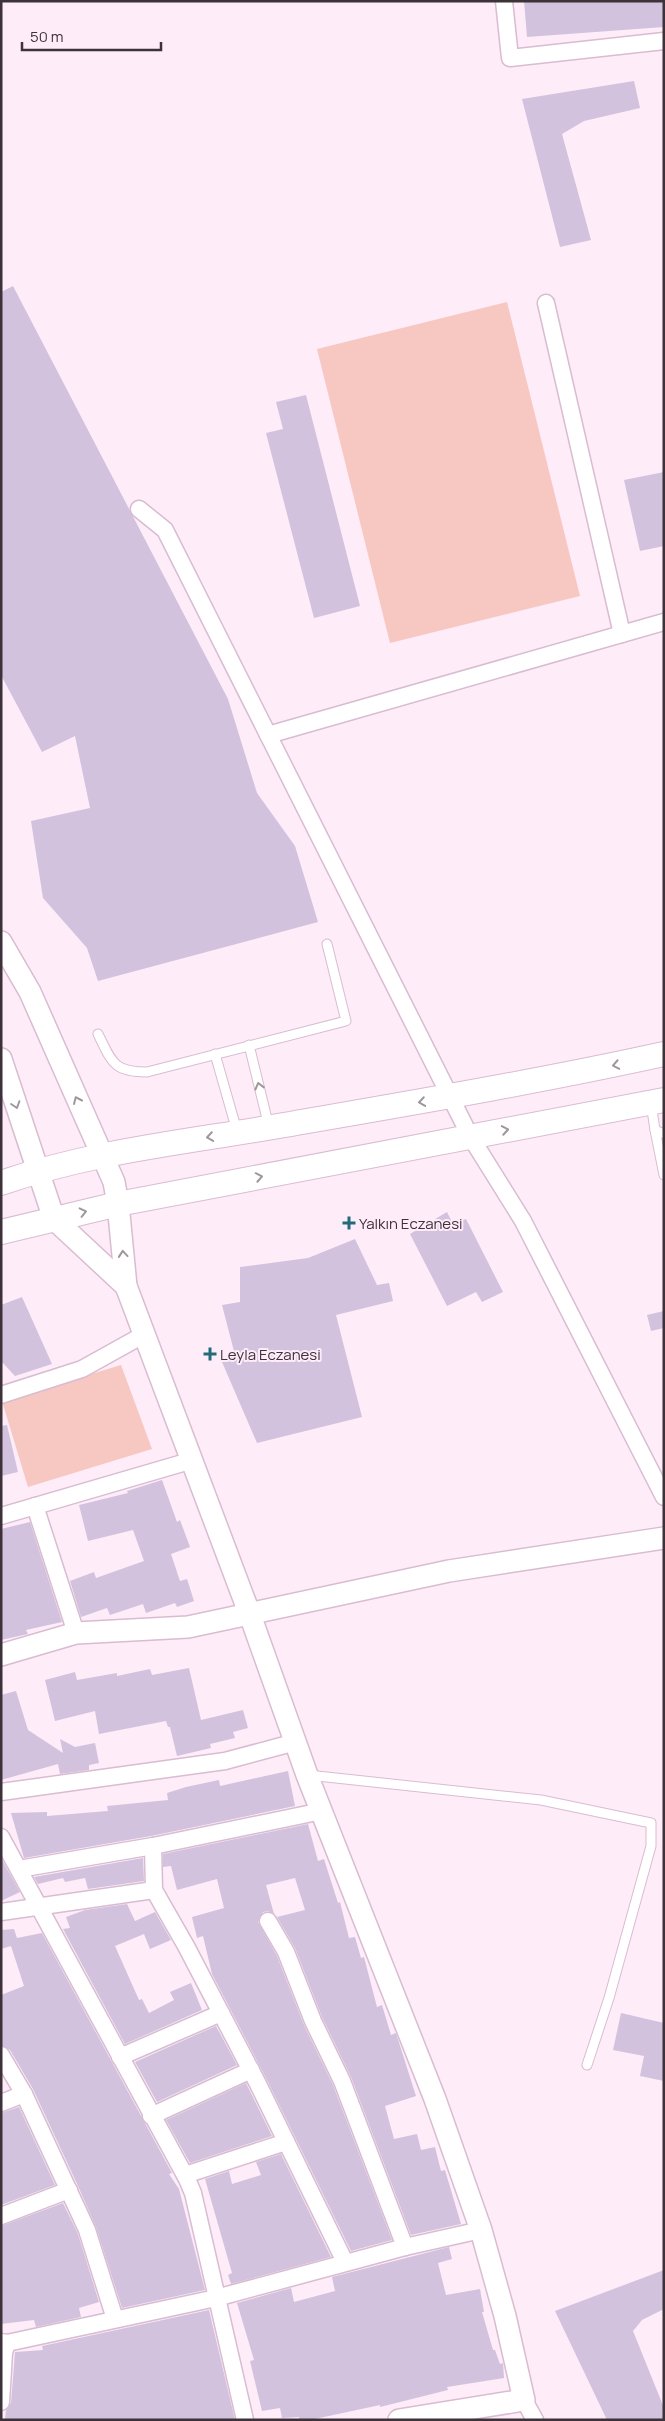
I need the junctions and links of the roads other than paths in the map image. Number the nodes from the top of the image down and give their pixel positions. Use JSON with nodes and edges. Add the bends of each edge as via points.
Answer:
{"nodes":[{"id":1,"x":504,"y":1,"type":"edge"},
{"id":2,"x":664,"y":41,"type":"edge"},
{"id":3,"x":546,"y":303,"type":"dead end"},
{"id":4,"x":138,"y":509,"type":"dead end"},
{"id":5,"x":664,"y":622,"type":"edge"},
{"id":6,"x":622,"y":634,"type":"junction"},
{"id":7,"x":268,"y":735,"type":"junction"},
{"id":8,"x":1,"y":942,"type":"edge"},
{"id":9,"x":327,"y":944,"type":"dead end"},
{"id":10,"x":98,"y":1034,"type":"dead end"},
{"id":11,"x":249,"y":1045,"type":"junction"},
{"id":12,"x":215,"y":1054,"type":"junction"},
{"id":13,"x":664,"y":1054,"type":"edge"},
{"id":14,"x":1,"y":1059,"type":"edge"},
{"id":15,"x":451,"y":1097,"type":"junction"},
{"id":16,"x":657,"y":1102,"type":"edge"},
{"id":17,"x":269,"y":1127,"type":"junction"},
{"id":18,"x":238,"y":1132,"type":"junction"},
{"id":19,"x":659,"y":1132,"type":"edge"},
{"id":20,"x":470,"y":1136,"type":"junction"},
{"id":21,"x":101,"y":1155,"type":"junction"},
{"id":22,"x":37,"y":1170,"type":"junction"},
{"id":23,"x":664,"y":1175,"type":"edge"},
{"id":24,"x":1,"y":1183,"type":"edge"},
{"id":25,"x":118,"y":1204,"type":"junction"},
{"id":26,"x":54,"y":1219,"type":"junction"},
{"id":27,"x":1,"y":1232,"type":"edge"},
{"id":28,"x":126,"y":1286,"type":"junction"},
{"id":29,"x":145,"y":1334,"type":"junction"},
{"id":30,"x":1,"y":1395,"type":"edge"},
{"id":31,"x":193,"y":1460,"type":"junction"},
{"id":32,"x":664,"y":1497,"type":"edge"},
{"id":33,"x":35,"y":1506,"type":"junction"},
{"id":34,"x":1,"y":1516,"type":"edge"},
{"id":35,"x":664,"y":1538,"type":"edge"},
{"id":36,"x":250,"y":1615,"type":"junction"},
{"id":37,"x":76,"y":1633,"type":"junction"},
{"id":38,"x":1,"y":1655,"type":"edge"},
{"id":39,"x":296,"y":1742,"type":"junction"},
{"id":40,"x":307,"y":1775,"type":"junction"},
{"id":41,"x":1,"y":1792,"type":"edge"},
{"id":42,"x":322,"y":1811,"type":"junction"},
{"id":43,"x":1,"y":1837,"type":"edge"},
{"id":44,"x":153,"y":1846,"type":"junction"},
{"id":45,"x":19,"y":1869,"type":"junction"},
{"id":46,"x":154,"y":1890,"type":"junction"},
{"id":47,"x":40,"y":1908,"type":"junction"},
{"id":48,"x":1,"y":1912,"type":"edge"},
{"id":49,"x":268,"y":1922,"type":"dead end"},
{"id":50,"x":221,"y":2013,"type":"junction"},
{"id":51,"x":1,"y":2055,"type":"edge"},
{"id":52,"x":120,"y":2057,"type":"junction"},
{"id":53,"x":586,"y":2065,"type":"dead end"},
{"id":54,"x":250,"y":2070,"type":"junction"},
{"id":55,"x":24,"y":2094,"type":"junction"},
{"id":56,"x":1,"y":2103,"type":"edge"},
{"id":57,"x":151,"y":2116,"type":"junction"},
{"id":58,"x":286,"y":2142,"type":"junction"},
{"id":59,"x":184,"y":2175,"type":"junction"},
{"id":60,"x":70,"y":2190,"type":"junction"},
{"id":61,"x":1,"y":2216,"type":"edge"},
{"id":62,"x":481,"y":2230,"type":"junction"},
{"id":63,"x":404,"y":2246,"type":"junction"},
{"id":64,"x":345,"y":2262,"type":"junction"},
{"id":65,"x":216,"y":2298,"type":"junction"},
{"id":66,"x":115,"y":2319,"type":"junction"},
{"id":67,"x":4,"y":2342,"type":"edge"},
{"id":68,"x":524,"y":2400,"type":"junction"},
{"id":69,"x":1,"y":2402,"type":"edge"},
{"id":70,"x":245,"y":2420,"type":"edge"},
{"id":71,"x":399,"y":2420,"type":"edge"},
{"id":72,"x":535,"y":2420,"type":"edge"}],
"edges":[{"from":1,"to":2,"type":"street","via":[[510,58]]},
{"from":3,"to":6,"type":"street"},
{"from":4,"to":7,"type":"street","via":[[165,530]]},
{"from":5,"to":6,"type":"street"},
{"from":6,"to":7,"type":"street"},
{"from":7,"to":15,"type":"street"},
{"from":21,"to":8,"type":"street","one_way":true,"via":[[30,992]]},
{"from":9,"to":11,"type":"lane","via":[[346,1021]]},
{"from":10,"to":12,"type":"lane","via":[[111,1061],[127,1072],[147,1072]]},
{"from":11,"to":12,"type":"lane"},
{"from":17,"to":11,"type":"lane","one_way":true},
{"from":12,"to":18,"type":"lane"},
{"from":13,"to":15,"type":"main road","one_way":true},
{"from":14,"to":22,"type":"street","one_way":true},
{"from":15,"to":17,"type":"main road","one_way":true},
{"from":15,"to":20,"type":"street"},
{"from":16,"to":19,"type":"lane"},
{"from":20,"to":16,"type":"main road","one_way":true},
{"from":17,"to":18,"type":"main road"},
{"from":18,"to":21,"type":"main road","one_way":true},
{"from":19,"to":23,"type":"lane"},
{"from":25,"to":20,"type":"main road","one_way":true},
{"from":20,"to":32,"type":"street","via":[[523,1221]]},
{"from":21,"to":22,"type":"main road"},
{"from":21,"to":25,"type":"street","via":[[114,1182]]},
{"from":22,"to":24,"type":"main road"},
{"from":22,"to":26,"type":"street"},
{"from":26,"to":25,"type":"main road","one_way":true},
{"from":28,"to":25,"type":"street","one_way":true},
{"from":26,"to":27,"type":"main road"},
{"from":26,"to":28,"type":"street"},
{"from":28,"to":29,"type":"street"},
{"from":29,"to":30,"type":"street","via":[[82,1369]]},
{"from":29,"to":31,"type":"street"},
{"from":31,"to":33,"type":"street"},
{"from":31,"to":36,"type":"street"},
{"from":33,"to":34,"type":"street"},
{"from":33,"to":37,"type":"street"},
{"from":35,"to":36,"type":"street","via":[[449,1571]]},
{"from":36,"to":37,"type":"street","via":[[188,1627]]},
{"from":36,"to":39,"type":"street"},
{"from":37,"to":38,"type":"street"},
{"from":39,"to":40,"type":"street"},
{"from":39,"to":41,"type":"street","via":[[225,1760]]},
{"from":40,"to":42,"type":"street"},
{"from":40,"to":53,"type":"lane","via":[[541,1800],[652,1823],[651,1846],[609,1998]]},
{"from":42,"to":44,"type":"street"},
{"from":42,"to":62,"type":"street","via":[[435,2100]]},
{"from":43,"to":45,"type":"street"},
{"from":44,"to":45,"type":"street"},
{"from":44,"to":46,"type":"street"},
{"from":45,"to":47,"type":"street"},
{"from":46,"to":47,"type":"street"},
{"from":46,"to":50,"type":"street"},
{"from":47,"to":48,"type":"street"},
{"from":47,"to":52,"type":"street"},
{"from":49,"to":63,"type":"street","via":[[286,1952],[342,2081]]},
{"from":50,"to":52,"type":"street"},
{"from":50,"to":54,"type":"street"},
{"from":51,"to":55,"type":"street"},
{"from":52,"to":57,"type":"street"},
{"from":54,"to":57,"type":"street"},
{"from":54,"to":58,"type":"street"},
{"from":55,"to":56,"type":"street"},
{"from":55,"to":60,"type":"street"},
{"from":57,"to":59,"type":"street"},
{"from":58,"to":59,"type":"street"},
{"from":58,"to":64,"type":"street"},
{"from":59,"to":65,"type":"street","via":[[193,2193]]},
{"from":60,"to":61,"type":"street"},
{"from":60,"to":66,"type":"street","via":[[87,2230]]},
{"from":62,"to":63,"type":"street"},
{"from":62,"to":68,"type":"street"},
{"from":63,"to":64,"type":"street"},
{"from":64,"to":65,"type":"street"},
{"from":65,"to":66,"type":"street"},
{"from":65,"to":70,"type":"street"},
{"from":66,"to":67,"type":"street"},
{"from":67,"to":69,"type":"street"},
{"from":68,"to":71,"type":"street"},
{"from":68,"to":72,"type":"street"}]}
